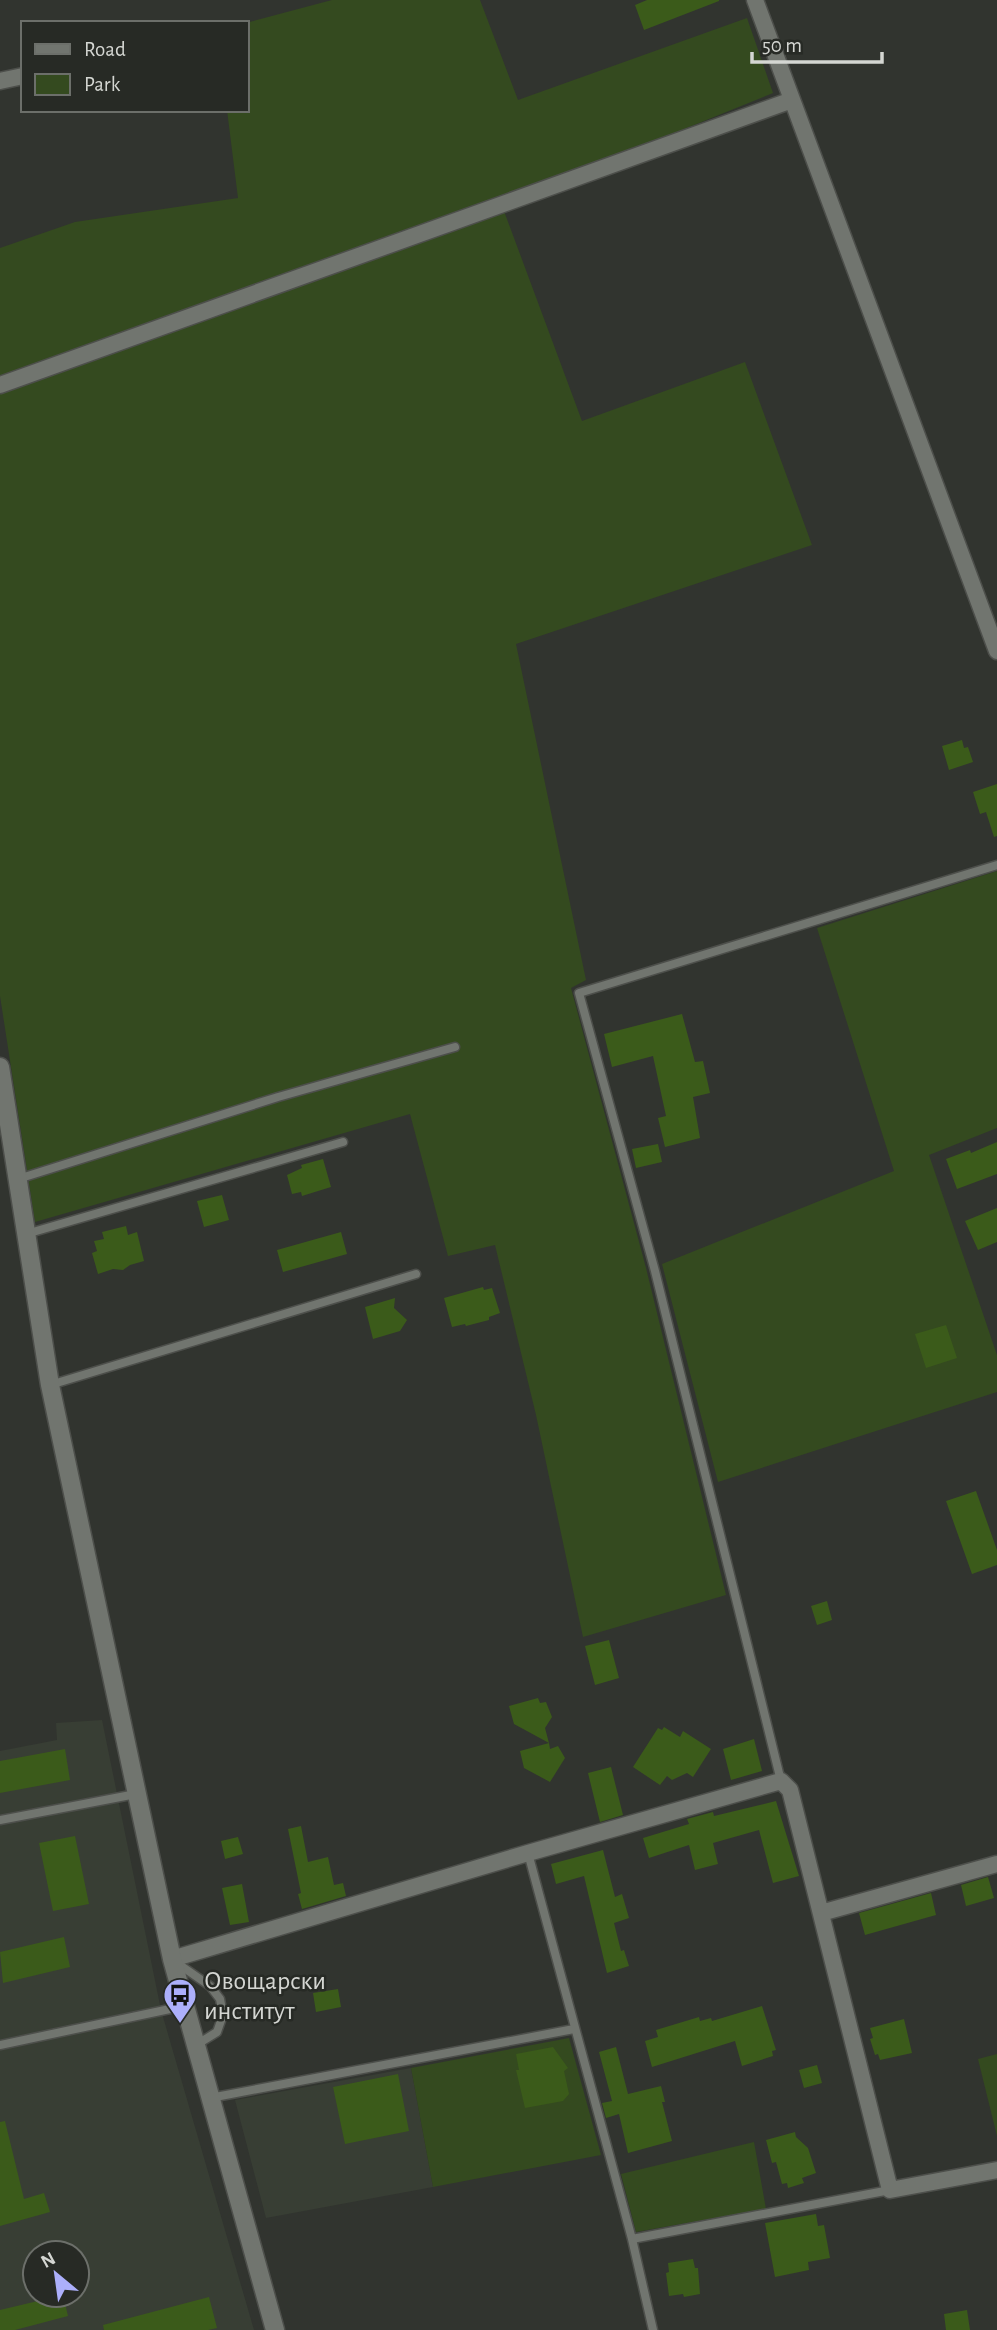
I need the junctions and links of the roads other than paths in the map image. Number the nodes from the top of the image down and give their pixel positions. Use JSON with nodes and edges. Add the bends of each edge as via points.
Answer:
{"nodes":[{"id":1,"x":755,"y":0,"type":"edge"},
{"id":2,"x":21,"y":76,"type":"edge"},
{"id":3,"x":0,"y":81,"type":"edge"},
{"id":4,"x":792,"y":100,"type":"junction"},
{"id":5,"x":0,"y":385,"type":"edge"},
{"id":6,"x":997,"y":650,"type":"edge"},
{"id":7,"x":997,"y":864,"type":"edge"},
{"id":8,"x":456,"y":1047,"type":"dead end"},
{"id":9,"x":0,"y":1067,"type":"edge"},
{"id":10,"x":343,"y":1142,"type":"dead end"},
{"id":11,"x":18,"y":1178,"type":"junction"},
{"id":12,"x":26,"y":1234,"type":"junction"},
{"id":13,"x":416,"y":1274,"type":"dead end"},
{"id":14,"x":50,"y":1385,"type":"junction"},
{"id":15,"x":781,"y":1781,"type":"junction"},
{"id":16,"x":136,"y":1794,"type":"junction"},
{"id":17,"x":0,"y":1820,"type":"edge"},
{"id":18,"x":528,"y":1853,"type":"junction"},
{"id":19,"x":997,"y":1864,"type":"edge"},
{"id":20,"x":821,"y":1913,"type":"junction"},
{"id":21,"x":172,"y":1959,"type":"junction"},
{"id":22,"x":184,"y":2006,"type":"junction"},
{"id":23,"x":575,"y":2029,"type":"junction"},
{"id":24,"x":0,"y":2045,"type":"edge"},
{"id":25,"x":196,"y":2045,"type":"junction"},
{"id":26,"x":211,"y":2098,"type":"junction"},
{"id":27,"x":997,"y":2170,"type":"edge"},
{"id":28,"x":890,"y":2190,"type":"junction"},
{"id":29,"x":632,"y":2239,"type":"junction"},
{"id":30,"x":275,"y":2330,"type":"edge"},
{"id":31,"x":653,"y":2330,"type":"edge"}],
"edges":[{"from":1,"to":4,"type":"street"},
{"from":2,"to":3,"type":"street"},
{"from":4,"to":5,"type":"street"},
{"from":4,"to":6,"type":"street"},
{"from":7,"to":15,"type":"lane","via":[[579,993],[655,1271]]},
{"from":8,"to":11,"type":"lane"},
{"from":9,"to":11,"type":"street"},
{"from":10,"to":12,"type":"lane"},
{"from":11,"to":12,"type":"street"},
{"from":12,"to":14,"type":"street"},
{"from":13,"to":14,"type":"lane"},
{"from":14,"to":16,"type":"street"},
{"from":15,"to":18,"type":"street"},
{"from":15,"to":20,"type":"street","via":[[790,1790]]},
{"from":16,"to":17,"type":"lane"},
{"from":16,"to":21,"type":"street"},
{"from":18,"to":21,"type":"street"},
{"from":18,"to":23,"type":"lane"},
{"from":19,"to":20,"type":"street"},
{"from":20,"to":28,"type":"street"},
{"from":21,"to":22,"type":"street"},
{"from":21,"to":25,"type":"lane","via":[[210,1986],[220,1999],[223,2015],[217,2032]]},
{"from":22,"to":24,"type":"lane"},
{"from":22,"to":25,"type":"street"},
{"from":23,"to":26,"type":"lane"},
{"from":23,"to":29,"type":"lane"},
{"from":25,"to":26,"type":"street"},
{"from":26,"to":30,"type":"street"},
{"from":27,"to":28,"type":"street"},
{"from":28,"to":29,"type":"lane"},
{"from":29,"to":31,"type":"lane"}]}
